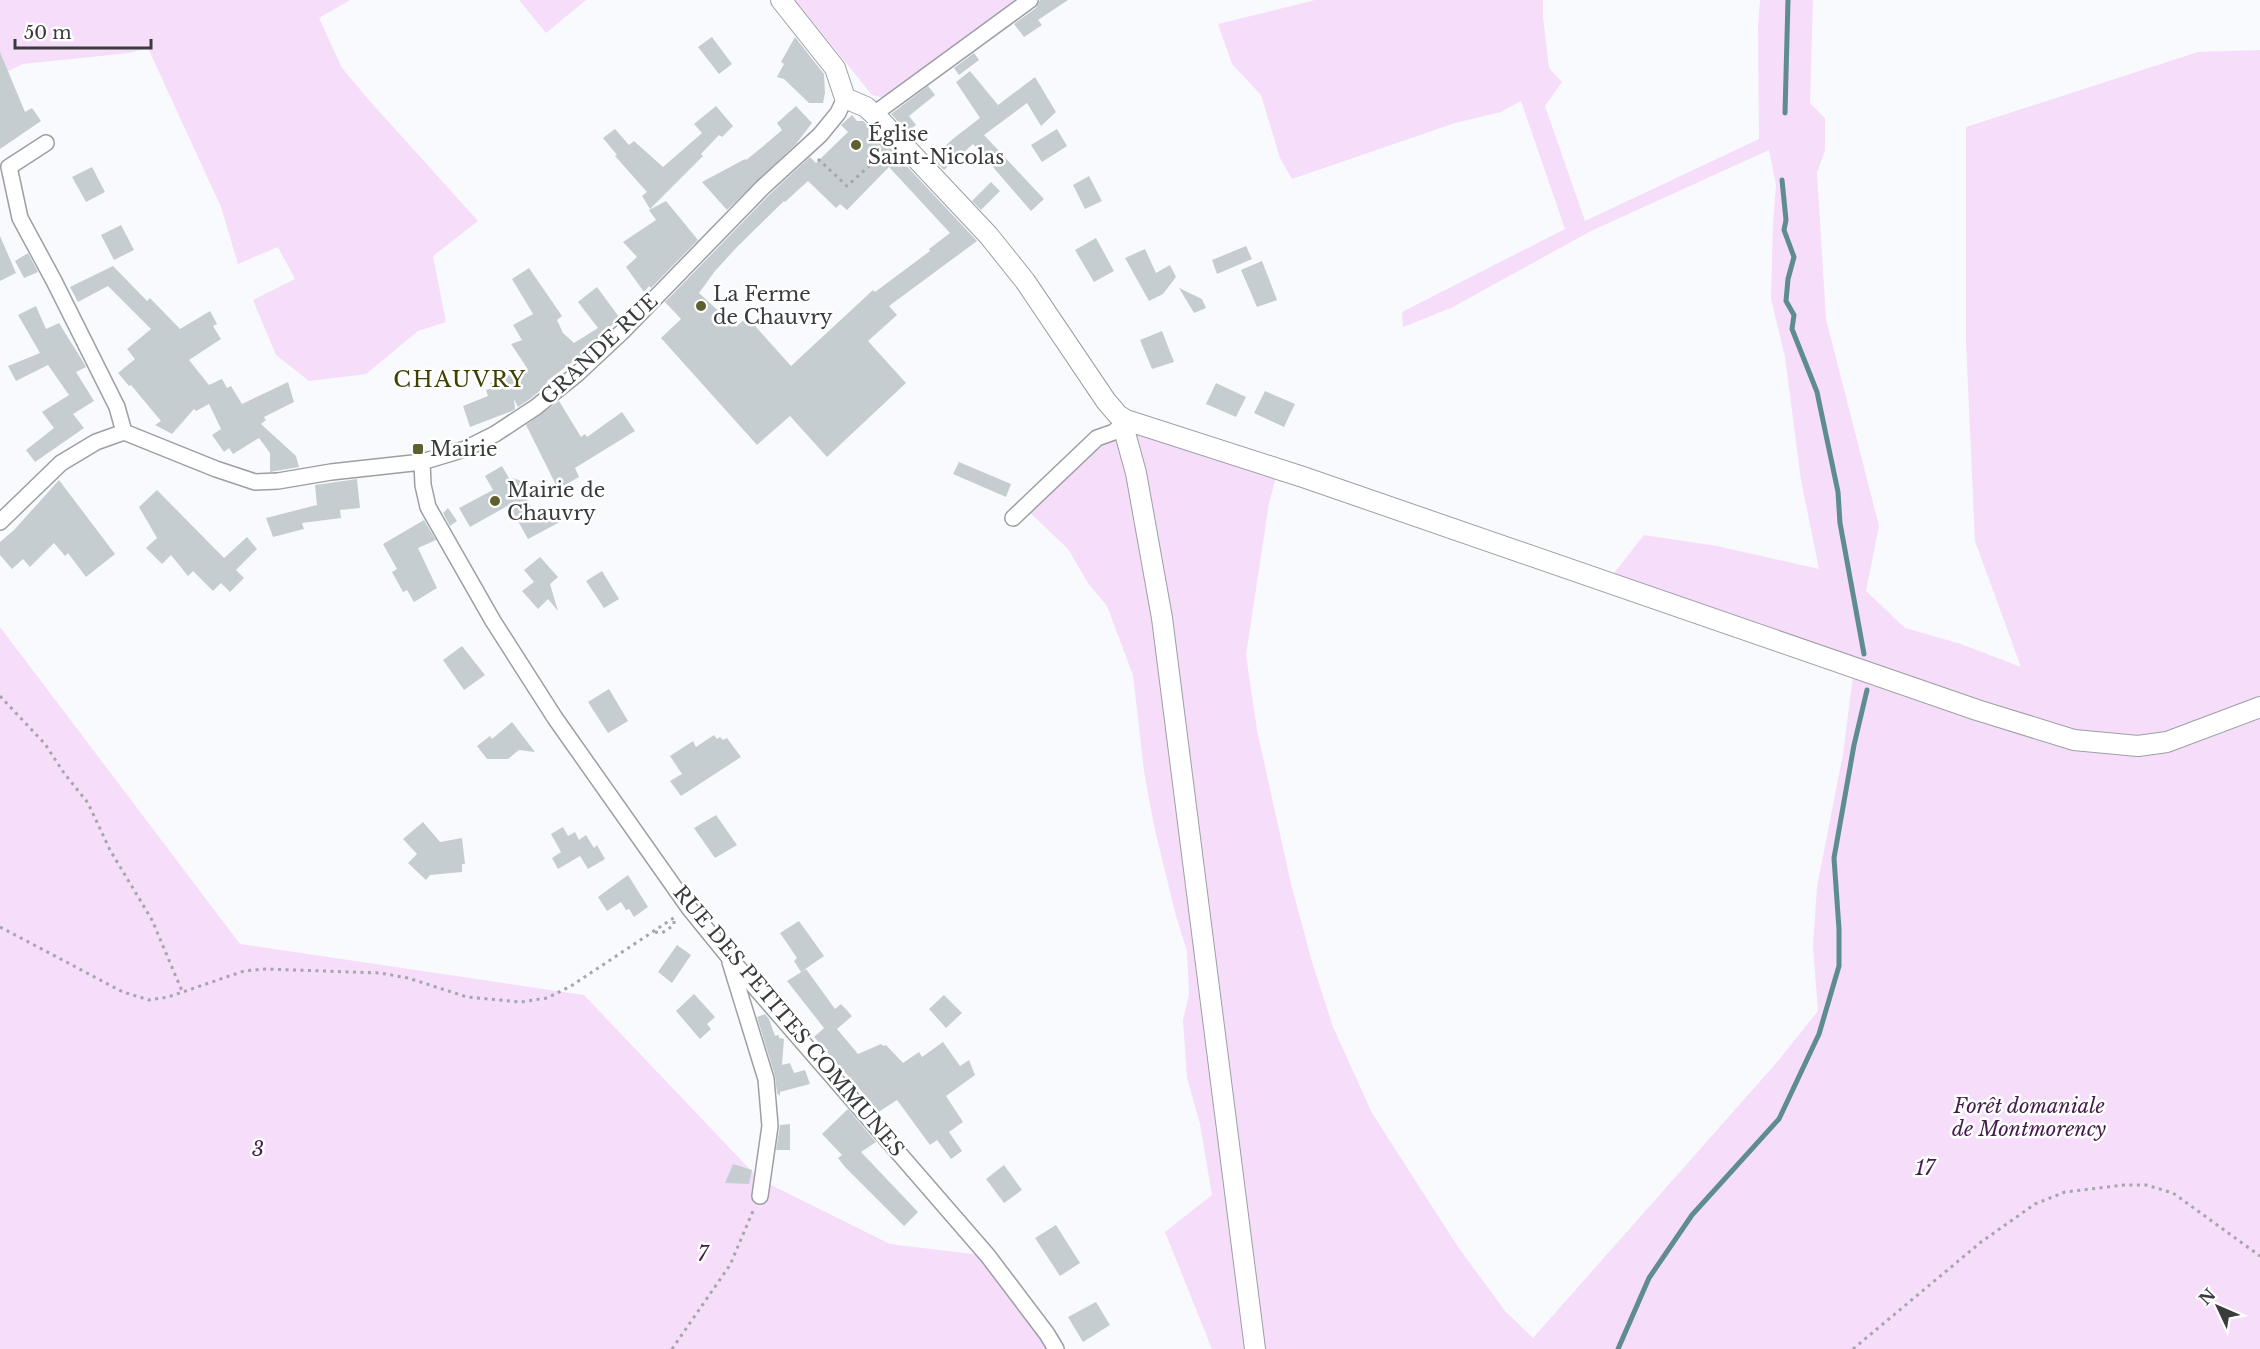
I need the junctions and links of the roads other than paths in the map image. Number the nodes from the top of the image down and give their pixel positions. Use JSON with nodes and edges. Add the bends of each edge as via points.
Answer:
{"nodes":[{"id":1,"x":781,"y":0,"type":"edge"},
{"id":2,"x":1030,"y":0,"type":"edge"},
{"id":3,"x":846,"y":98,"type":"junction"},
{"id":4,"x":874,"y":114,"type":"junction"},
{"id":5,"x":46,"y":143,"type":"dead end"},
{"id":6,"x":1126,"y":420,"type":"junction"},
{"id":7,"x":124,"y":432,"type":"junction"},
{"id":8,"x":423,"y":462,"type":"junction"},
{"id":9,"x":1013,"y":518,"type":"dead end"},
{"id":10,"x":0,"y":522,"type":"edge"},
{"id":11,"x":2260,"y":707,"type":"edge"},
{"id":12,"x":728,"y":956,"type":"junction"},
{"id":13,"x":760,"y":1196,"type":"road end"},
{"id":14,"x":1056,"y":1349,"type":"edge"},
{"id":15,"x":1255,"y":1349,"type":"edge"}],
"edges":[{"from":1,"to":3,"type":"street","via":[[835,68]]},
{"from":2,"to":4,"type":"street"},
{"from":3,"to":4,"type":"street"},
{"from":3,"to":8,"type":"street","name":"GRANDE RUE","via":[[833,120],[806,148],[577,374],[495,434],[465,449]]},
{"from":4,"to":6,"type":"street","via":[[989,236],[1025,281],[1106,400]]},
{"from":5,"to":7,"type":"street","via":[[9,167],[20,218],[117,407]]},
{"from":6,"to":9,"type":"street","via":[[1114,432],[1097,438]]},
{"from":6,"to":11,"type":"street","via":[[2074,740],[2138,746],[2167,741]]},
{"from":6,"to":15,"type":"street","via":[[1125,433],[1162,618]]},
{"from":7,"to":8,"type":"street","name":"GRANDE RUE","via":[[255,482]]},
{"from":7,"to":10,"type":"street","via":[[96,442],[61,463]]},
{"from":8,"to":12,"type":"street","name":"RUE DES PETITES COMMUNES","via":[[428,507],[493,621],[555,718],[689,908]]},
{"from":12,"to":13,"type":"street","via":[[766,1079],[770,1126]]},
{"from":12,"to":14,"type":"street","name":"RUE DES PETITES COMMUNES","via":[[988,1256]]}]}
